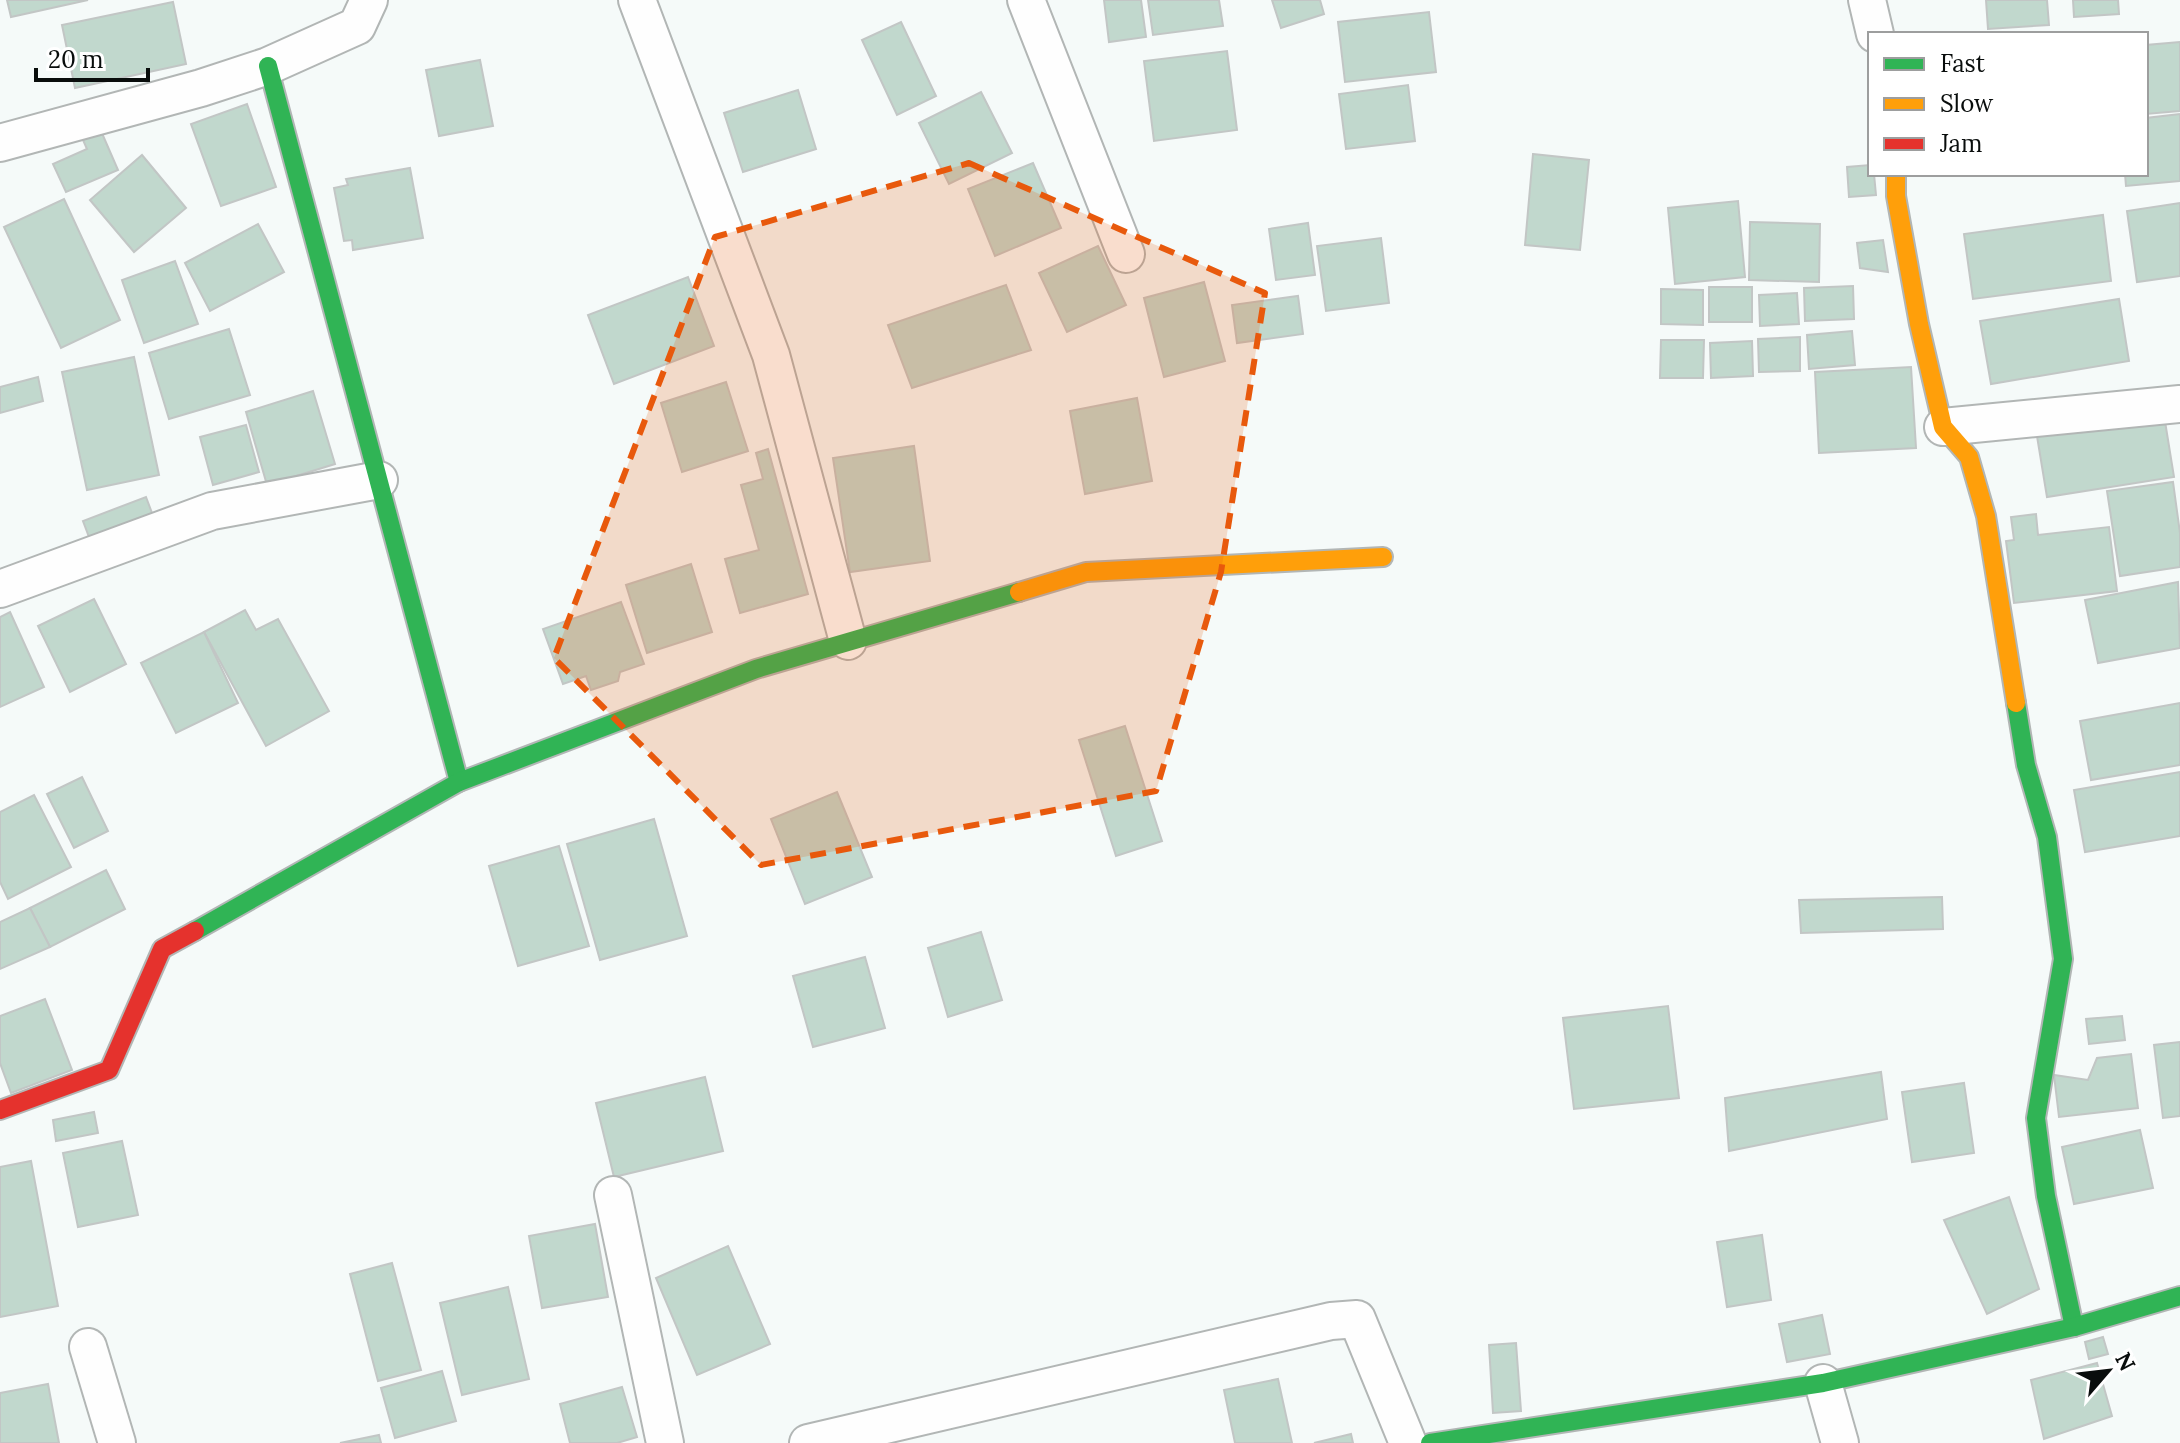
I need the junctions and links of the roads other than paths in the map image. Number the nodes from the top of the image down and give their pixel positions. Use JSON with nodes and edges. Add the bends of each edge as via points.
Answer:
{"nodes":[{"id":1,"x":369,"y":0,"type":"edge"},
{"id":2,"x":637,"y":0,"type":"edge"},
{"id":3,"x":1026,"y":0,"type":"edge"},
{"id":4,"x":1867,"y":0,"type":"edge"},
{"id":5,"x":1875,"y":32,"type":"edge"},
{"id":6,"x":268,"y":66,"type":"junction"},
{"id":7,"x":0,"y":143,"type":"edge"},
{"id":8,"x":1896,"y":176,"type":"edge"},
{"id":9,"x":1126,"y":254,"type":"dead end"},
{"id":10,"x":2180,"y":404,"type":"edge"},
{"id":11,"x":1943,"y":427,"type":"junction"},
{"id":12,"x":379,"y":480,"type":"junction"},
{"id":13,"x":1383,"y":557,"type":"dead end"},
{"id":14,"x":0,"y":589,"type":"edge"},
{"id":15,"x":848,"y":641,"type":"junction"},
{"id":16,"x":459,"y":782,"type":"junction"},
{"id":17,"x":2,"y":1103,"type":"edge"},
{"id":18,"x":613,"y":1195,"type":"dead end"},
{"id":19,"x":2180,"y":1296,"type":"edge"},
{"id":20,"x":2074,"y":1327,"type":"junction"},
{"id":21,"x":88,"y":1347,"type":"dead end"},
{"id":22,"x":1823,"y":1383,"type":"junction"},
{"id":23,"x":1484,"y":1439,"type":"edge"},
{"id":24,"x":117,"y":1443,"type":"edge"},
{"id":25,"x":665,"y":1443,"type":"edge"},
{"id":26,"x":808,"y":1443,"type":"edge"},
{"id":27,"x":1408,"y":1443,"type":"edge"},
{"id":28,"x":1430,"y":1443,"type":"edge"},
{"id":29,"x":1840,"y":1443,"type":"edge"}],
"edges":[{"from":1,"to":6,"type":"street","via":[[357,26]]},
{"from":2,"to":15,"type":"street","via":[[771,355]]},
{"from":3,"to":9,"type":"street"},
{"from":4,"to":5,"type":"street"},
{"from":6,"to":7,"type":"street"},
{"from":6,"to":12,"type":"street"},
{"from":8,"to":11,"type":"street","via":[[1919,324]]},
{"from":10,"to":11,"type":"street"},
{"from":11,"to":20,"type":"street","via":[[1969,457],[1986,516],[2026,765],[2047,837],[2063,959],[2036,1118],[2046,1196]]},
{"from":12,"to":14,"type":"street","via":[[212,511]]},
{"from":12,"to":16,"type":"street"},
{"from":13,"to":15,"type":"street","via":[[1086,572]]},
{"from":15,"to":16,"type":"street","via":[[756,669]]},
{"from":16,"to":17,"type":"street","via":[[162,949],[109,1070]]},
{"from":18,"to":25,"type":"street"},
{"from":19,"to":20,"type":"street"},
{"from":20,"to":22,"type":"street"},
{"from":21,"to":24,"type":"street"},
{"from":22,"to":23,"type":"street"},
{"from":22,"to":29,"type":"street"},
{"from":23,"to":28,"type":"street"},
{"from":26,"to":27,"type":"street","via":[[1357,1319]]}]}
